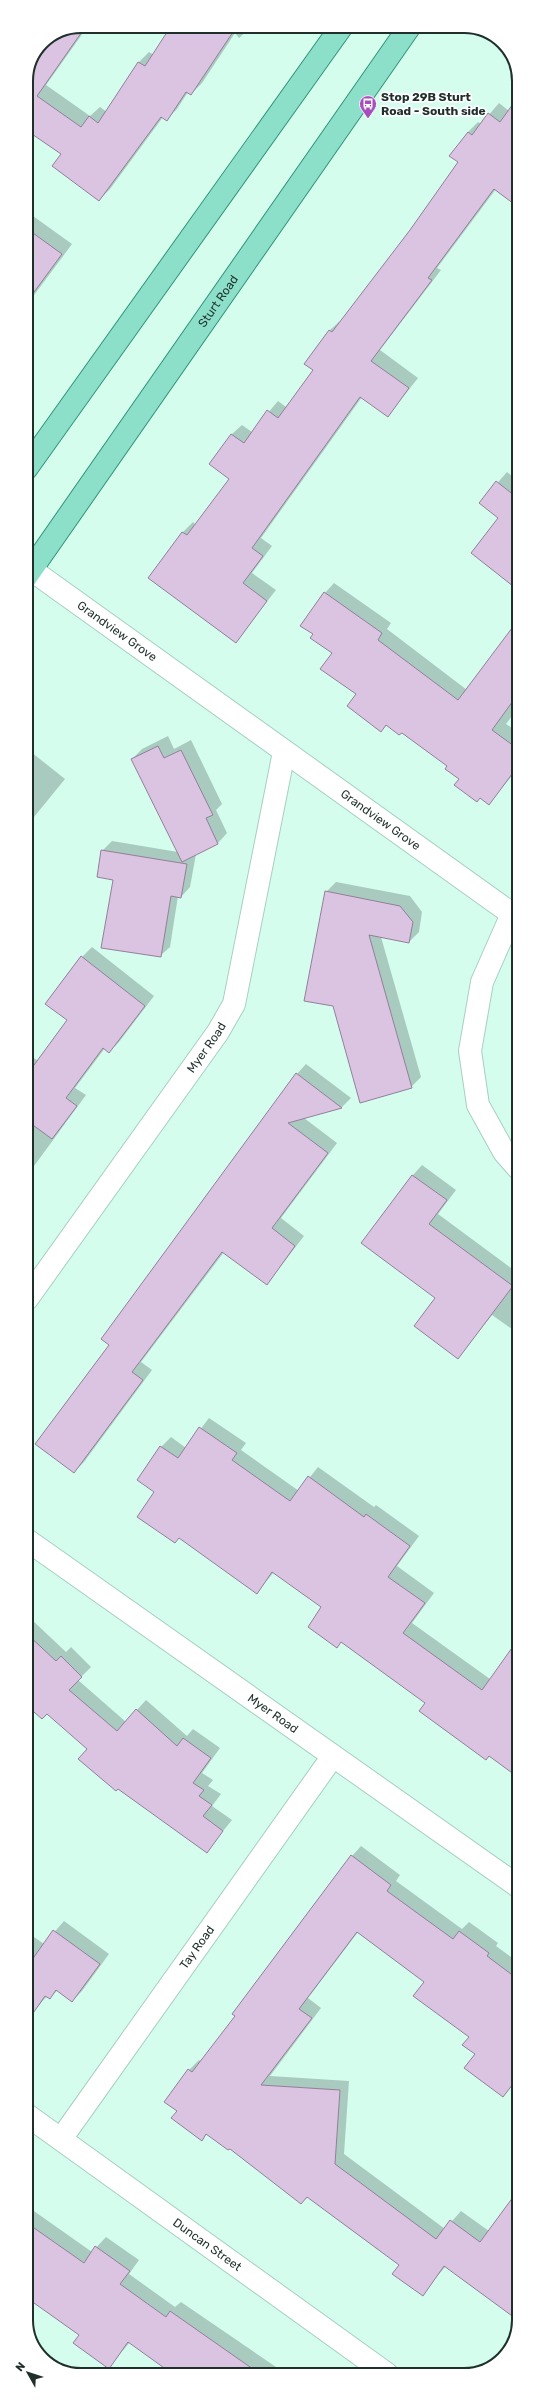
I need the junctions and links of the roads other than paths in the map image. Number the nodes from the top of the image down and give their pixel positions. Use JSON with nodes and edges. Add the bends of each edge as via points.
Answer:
{"nodes":[{"id":1,"x":337,"y":33,"type":"edge"},
{"id":2,"x":405,"y":33,"type":"edge"},
{"id":3,"x":33,"y":459,"type":"edge"},
{"id":4,"x":33,"y":564,"type":"edge"},
{"id":5,"x":33,"y":575,"type":"edge"},
{"id":6,"x":284,"y":752,"type":"junction"},
{"id":7,"x":512,"y":905,"type":"edge"},
{"id":8,"x":512,"y":914,"type":"edge"},
{"id":9,"x":512,"y":1161,"type":"edge"},
{"id":10,"x":33,"y":1291,"type":"edge"},
{"id":11,"x":33,"y":1544,"type":"edge"},
{"id":12,"x":333,"y":1756,"type":"junction"},
{"id":13,"x":512,"y":1882,"type":"edge"},
{"id":14,"x":33,"y":2119,"type":"edge"},
{"id":15,"x":61,"y":2139,"type":"junction"},
{"id":16,"x":379,"y":2368,"type":"edge"}],
"edges":[{"from":1,"to":3,"type":"main road"},
{"from":2,"to":4,"type":"main road","name":"Sturt Road"},
{"from":5,"to":6,"type":"street","name":"Grandview Grove"},
{"from":6,"to":7,"type":"street","name":"Grandview Grove"},
{"from":6,"to":10,"type":"street","name":"Myer Road","via":[[234,1004],[218,1032]]},
{"from":8,"to":9,"type":"street","name":"Grandview Grove","via":[[482,982],[470,1051],[478,1105],[504,1152]]},
{"from":11,"to":12,"type":"street","name":"Myer Road"},
{"from":12,"to":13,"type":"street","name":"Myer Road"},
{"from":12,"to":15,"type":"street","name":"Tay Road"},
{"from":14,"to":15,"type":"street","name":"Duncan Street"},
{"from":15,"to":16,"type":"street","name":"Duncan Street"}]}
